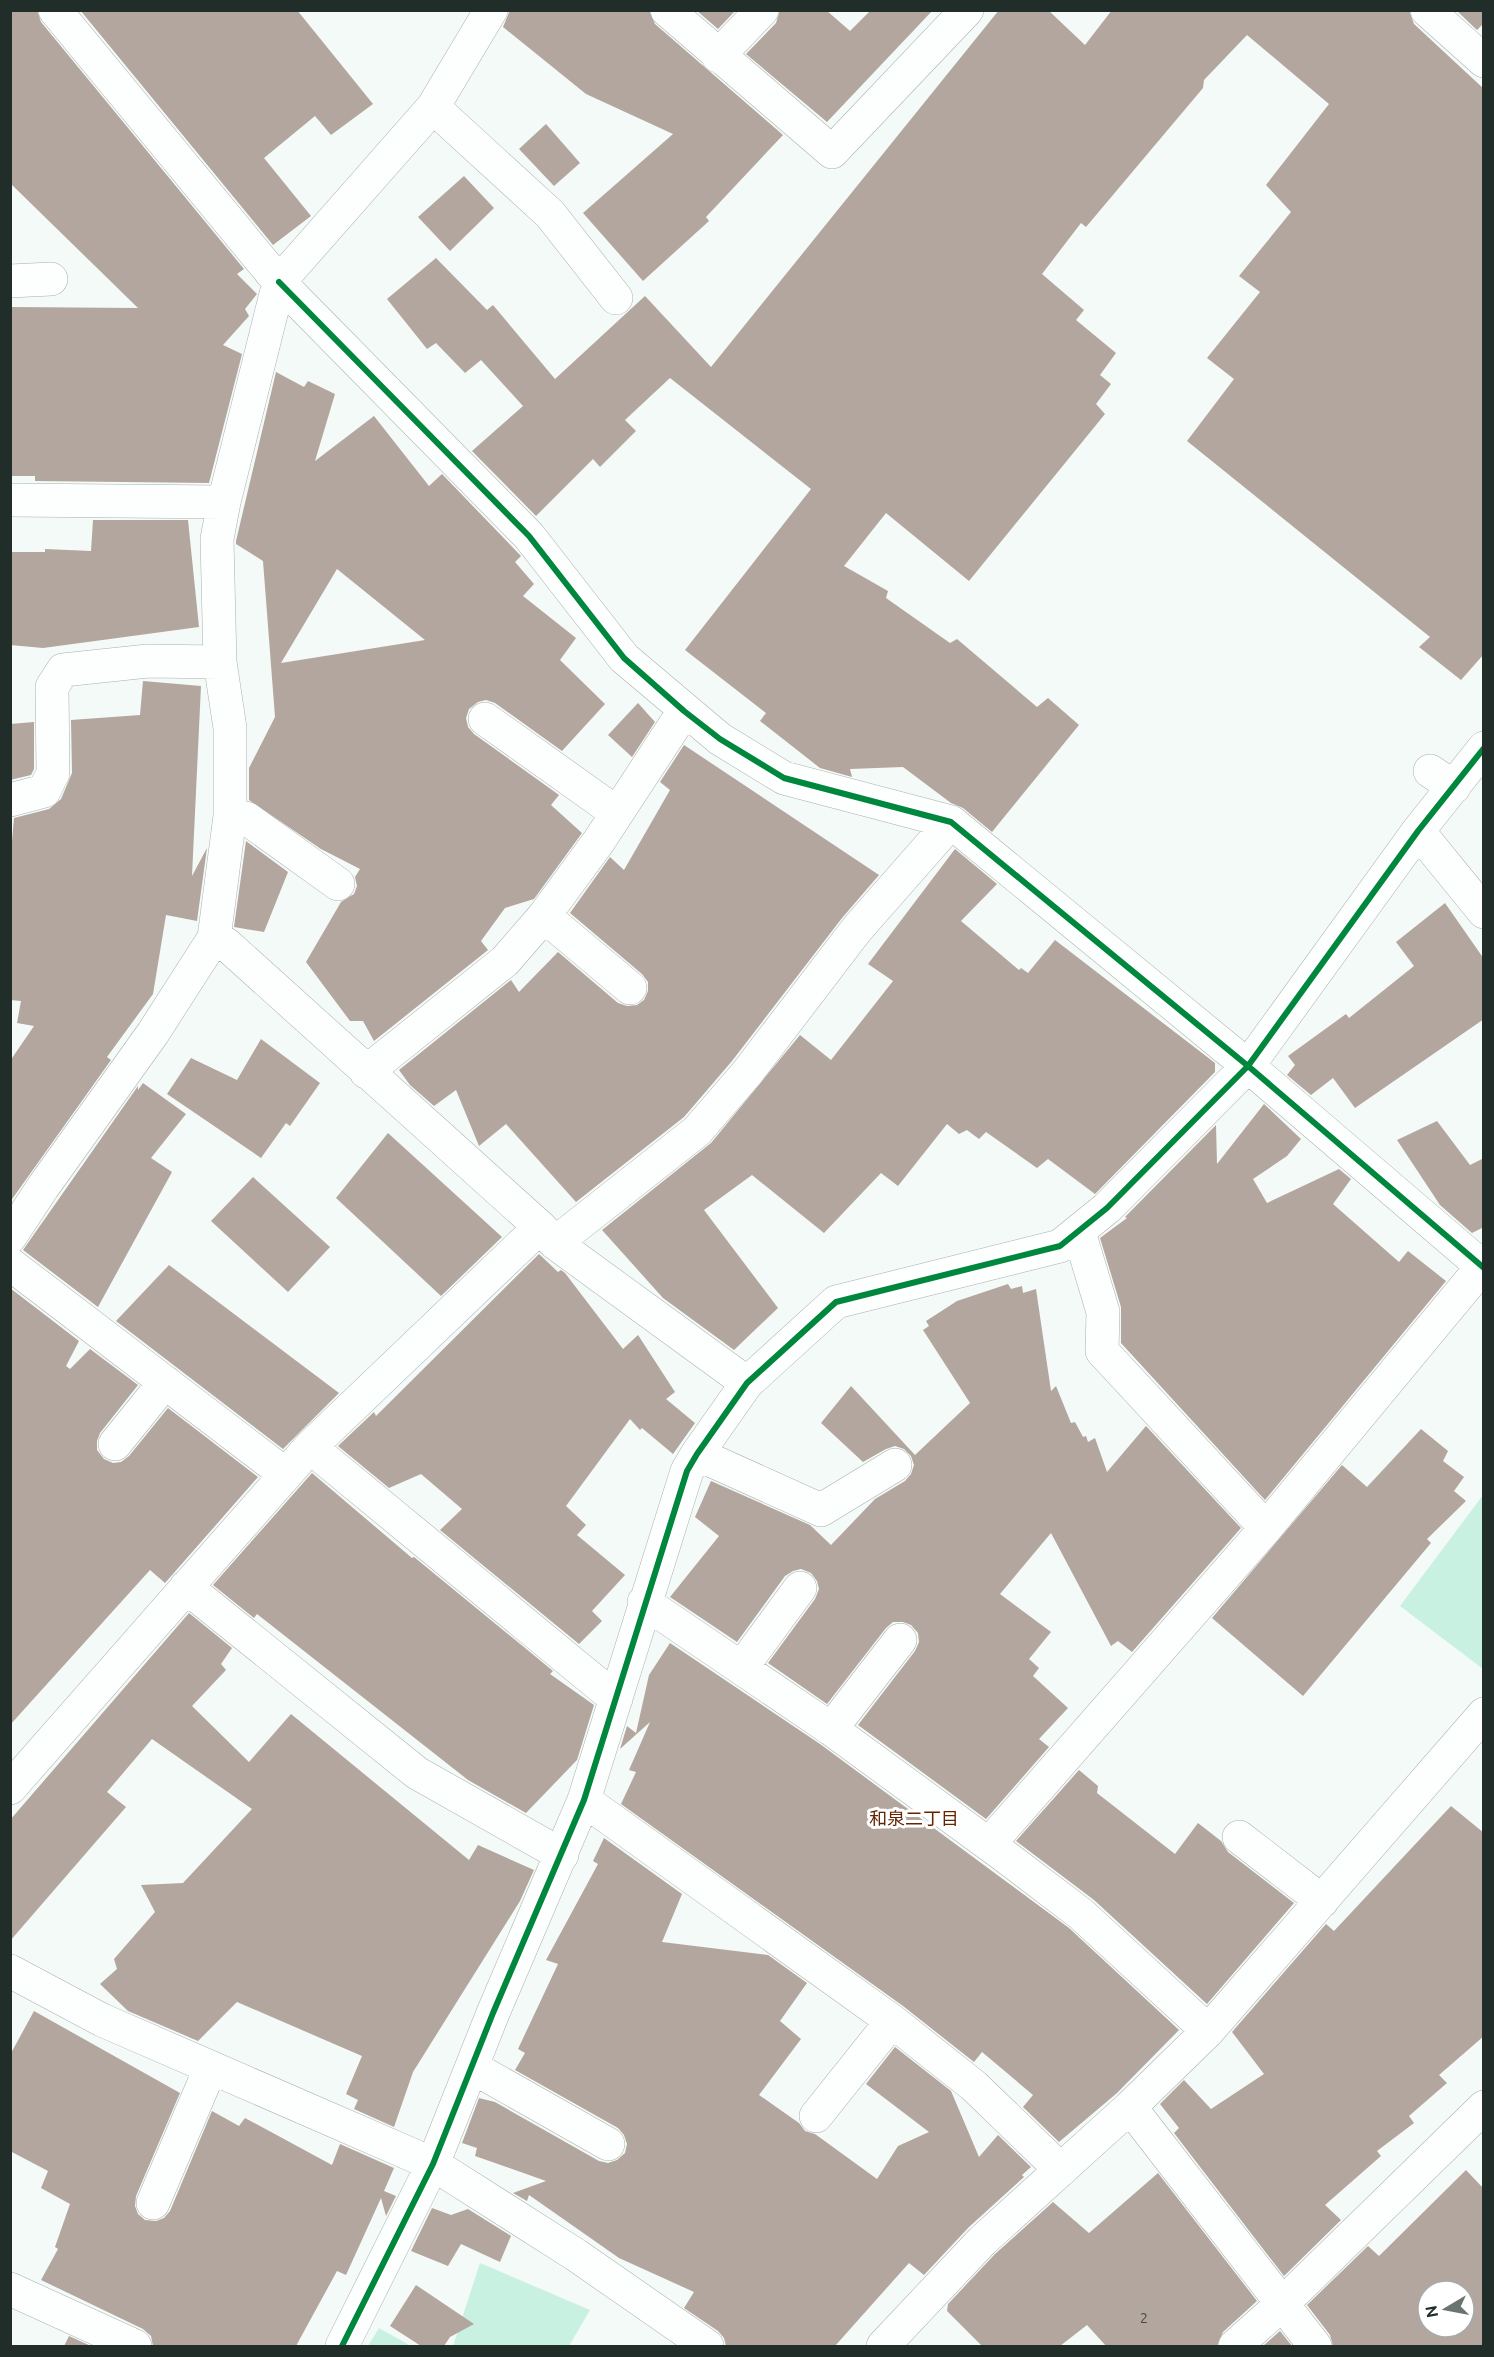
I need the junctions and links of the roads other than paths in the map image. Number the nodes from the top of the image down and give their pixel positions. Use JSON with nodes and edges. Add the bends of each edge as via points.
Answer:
{"nodes":[{"id":1,"x":55,"y":10,"type":"edge"},
{"id":2,"x":491,"y":10,"type":"edge"},
{"id":3,"x":667,"y":10,"type":"edge"},
{"id":4,"x":762,"y":10,"type":"edge"},
{"id":5,"x":967,"y":10,"type":"edge"},
{"id":6,"x":1427,"y":10,"type":"edge"},
{"id":7,"x":718,"y":56,"type":"junction"},
{"id":8,"x":1484,"y":60,"type":"edge"},
{"id":9,"x":433,"y":106,"type":"junction"},
{"id":10,"x":51,"y":279,"type":"dead end"},
{"id":11,"x":10,"y":281,"type":"edge"},
{"id":12,"x":279,"y":282,"type":"junction"},
{"id":13,"x":616,"y":298,"type":"dead end"},
{"id":14,"x":10,"y":500,"type":"edge"},
{"id":15,"x":224,"y":502,"type":"junction"},
{"id":16,"x":220,"y":662,"type":"junction"},
{"id":17,"x":684,"y":711,"type":"junction"},
{"id":18,"x":485,"y":719,"type":"dead end"},
{"id":19,"x":1484,"y":748,"type":"edge"},
{"id":20,"x":10,"y":800,"type":"edge"},
{"id":21,"x":617,"y":813,"type":"junction"},
{"id":22,"x":230,"y":816,"type":"junction"},
{"id":23,"x":951,"y":822,"type":"junction"},
{"id":24,"x":1418,"y":831,"type":"junction"},
{"id":25,"x":338,"y":884,"type":"dead end"},
{"id":26,"x":1484,"y":912,"type":"edge"},
{"id":27,"x":544,"y":916,"type":"junction"},
{"id":28,"x":214,"y":938,"type":"junction"},
{"id":29,"x":630,"y":988,"type":"dead end"},
{"id":30,"x":1248,"y":1066,"type":"junction"},
{"id":31,"x":366,"y":1072,"type":"junction"},
{"id":32,"x":1079,"y":1232,"type":"junction"},
{"id":33,"x":548,"y":1235,"type":"junction"},
{"id":34,"x":10,"y":1237,"type":"edge"},
{"id":35,"x":10,"y":1264,"type":"edge"},
{"id":36,"x":1483,"y":1267,"type":"edge"},
{"id":37,"x":165,"y":1382,"type":"junction"},
{"id":38,"x":747,"y":1383,"type":"junction"},
{"id":39,"x":115,"y":1444,"type":"dead end"},
{"id":40,"x":310,"y":1447,"type":"junction"},
{"id":41,"x":697,"y":1454,"type":"junction"},
{"id":42,"x":895,"y":1464,"type":"dead end"},
{"id":43,"x":285,"y":1474,"type":"junction"},
{"id":44,"x":1266,"y":1528,"type":"junction"},
{"id":45,"x":186,"y":1587,"type":"junction"},
{"id":46,"x":800,"y":1588,"type":"dead end"},
{"id":47,"x":644,"y":1602,"type":"junction"},
{"id":48,"x":900,"y":1640,"type":"dead end"},
{"id":49,"x":742,"y":1667,"type":"junction"},
{"id":50,"x":616,"y":1700,"type":"junction"},
{"id":51,"x":1484,"y":1714,"type":"edge"},
{"id":52,"x":831,"y":1730,"type":"junction"},
{"id":53,"x":10,"y":1788,"type":"edge"},
{"id":54,"x":584,"y":1800,"type":"junction"},
{"id":55,"x":1239,"y":1836,"type":"dead end"},
{"id":56,"x":989,"y":1844,"type":"junction"},
{"id":57,"x":562,"y":1855,"type":"junction"},
{"id":58,"x":1322,"y":1901,"type":"junction"},
{"id":59,"x":10,"y":1971,"type":"edge"},
{"id":60,"x":892,"y":2021,"type":"junction"},
{"id":61,"x":1208,"y":2031,"type":"junction"},
{"id":62,"x":472,"y":2067,"type":"junction"},
{"id":63,"x":210,"y":2068,"type":"junction"},
{"id":64,"x":1130,"y":2107,"type":"junction"},
{"id":65,"x":1484,"y":2107,"type":"edge"},
{"id":66,"x":816,"y":2116,"type":"dead end"},
{"id":67,"x":608,"y":2144,"type":"dead end"},
{"id":68,"x":433,"y":2164,"type":"junction"},
{"id":69,"x":1061,"y":2170,"type":"junction"},
{"id":70,"x":153,"y":2203,"type":"dead end"},
{"id":71,"x":10,"y":2289,"type":"edge"},
{"id":72,"x":1281,"y":2305,"type":"junction"},
{"id":73,"x":135,"y":2346,"type":"edge"},
{"id":74,"x":342,"y":2346,"type":"edge"},
{"id":75,"x":707,"y":2346,"type":"edge"},
{"id":76,"x":883,"y":2346,"type":"edge"},
{"id":77,"x":1235,"y":2346,"type":"edge"},
{"id":78,"x":1315,"y":2346,"type":"edge"}],
"edges":[{"from":1,"to":12,"type":"street"},
{"from":2,"to":9,"type":"street"},
{"from":3,"to":7,"type":"street"},
{"from":4,"to":7,"type":"street"},
{"from":5,"to":7,"type":"street","via":[[832,152]]},
{"from":6,"to":8,"type":"street"},
{"from":9,"to":12,"type":"street"},
{"from":9,"to":13,"type":"street","via":[[550,214]]},
{"from":10,"to":11,"type":"street"},
{"from":12,"to":15,"type":"street"},
{"from":12,"to":17,"type":"street","via":[[529,536],[624,658]]},
{"from":14,"to":15,"type":"street"},
{"from":15,"to":16,"type":"street","via":[[217,539]]},
{"from":16,"to":20,"type":"street","via":[[148,661],[63,670],[52,687],[53,773],[44,791]]},
{"from":16,"to":22,"type":"street","via":[[230,728]]},
{"from":17,"to":21,"type":"street"},
{"from":17,"to":23,"type":"street","via":[[720,739],[784,777]]},
{"from":18,"to":21,"type":"street"},
{"from":19,"to":24,"type":"street","via":[[1442,779]]},
{"from":21,"to":27,"type":"street"},
{"from":22,"to":25,"type":"street","via":[[246,818]]},
{"from":22,"to":28,"type":"street"},
{"from":23,"to":30,"type":"street"},
{"from":23,"to":33,"type":"street","via":[[857,928],[747,1073],[697,1131]]},
{"from":24,"to":26,"type":"street"},
{"from":24,"to":30,"type":"street"},
{"from":27,"to":29,"type":"street"},
{"from":27,"to":31,"type":"street","via":[[505,961]]},
{"from":28,"to":31,"type":"street","via":[[226,944]]},
{"from":28,"to":34,"type":"street","via":[[153,1033]]},
{"from":30,"to":32,"type":"street"},
{"from":30,"to":36,"type":"street"},
{"from":31,"to":33,"type":"street"},
{"from":32,"to":38,"type":"street","via":[[1060,1246],[836,1302]]},
{"from":32,"to":44,"type":"street","via":[[1103,1312],[1102,1351]]},
{"from":33,"to":38,"type":"street"},
{"from":33,"to":40,"type":"street"},
{"from":35,"to":37,"type":"street"},
{"from":36,"to":44,"type":"street"},
{"from":37,"to":39,"type":"street"},
{"from":37,"to":43,"type":"street"},
{"from":38,"to":41,"type":"street"},
{"from":40,"to":43,"type":"street"},
{"from":40,"to":50,"type":"street"},
{"from":41,"to":42,"type":"street","via":[[821,1510]]},
{"from":41,"to":47,"type":"street","via":[[687,1471]]},
{"from":43,"to":45,"type":"street"},
{"from":44,"to":56,"type":"street"},
{"from":45,"to":53,"type":"street"},
{"from":45,"to":57,"type":"street","via":[[417,1773]]},
{"from":46,"to":49,"type":"street"},
{"from":47,"to":49,"type":"street"},
{"from":47,"to":50,"type":"street"},
{"from":48,"to":52,"type":"street"},
{"from":49,"to":52,"type":"street"},
{"from":50,"to":54,"type":"street"},
{"from":51,"to":58,"type":"street"},
{"from":52,"to":56,"type":"street"},
{"from":54,"to":57,"type":"street"},
{"from":54,"to":60,"type":"street"},
{"from":55,"to":58,"type":"street"},
{"from":56,"to":61,"type":"street","via":[[1081,1914]]},
{"from":57,"to":62,"type":"street"},
{"from":58,"to":61,"type":"street"},
{"from":59,"to":63,"type":"street","via":[[102,2020]]},
{"from":60,"to":66,"type":"street"},
{"from":60,"to":69,"type":"street","via":[[974,2086]]},
{"from":61,"to":64,"type":"street"},
{"from":62,"to":67,"type":"street"},
{"from":62,"to":68,"type":"street"},
{"from":63,"to":68,"type":"street"},
{"from":63,"to":70,"type":"street"},
{"from":64,"to":69,"type":"street"},
{"from":64,"to":72,"type":"street"},
{"from":65,"to":72,"type":"street"},
{"from":68,"to":74,"type":"street"},
{"from":68,"to":75,"type":"street","via":[[576,2255]]},
{"from":69,"to":76,"type":"street","via":[[982,2241]]},
{"from":71,"to":73,"type":"street"},
{"from":72,"to":77,"type":"street"},
{"from":72,"to":78,"type":"street"}]}
